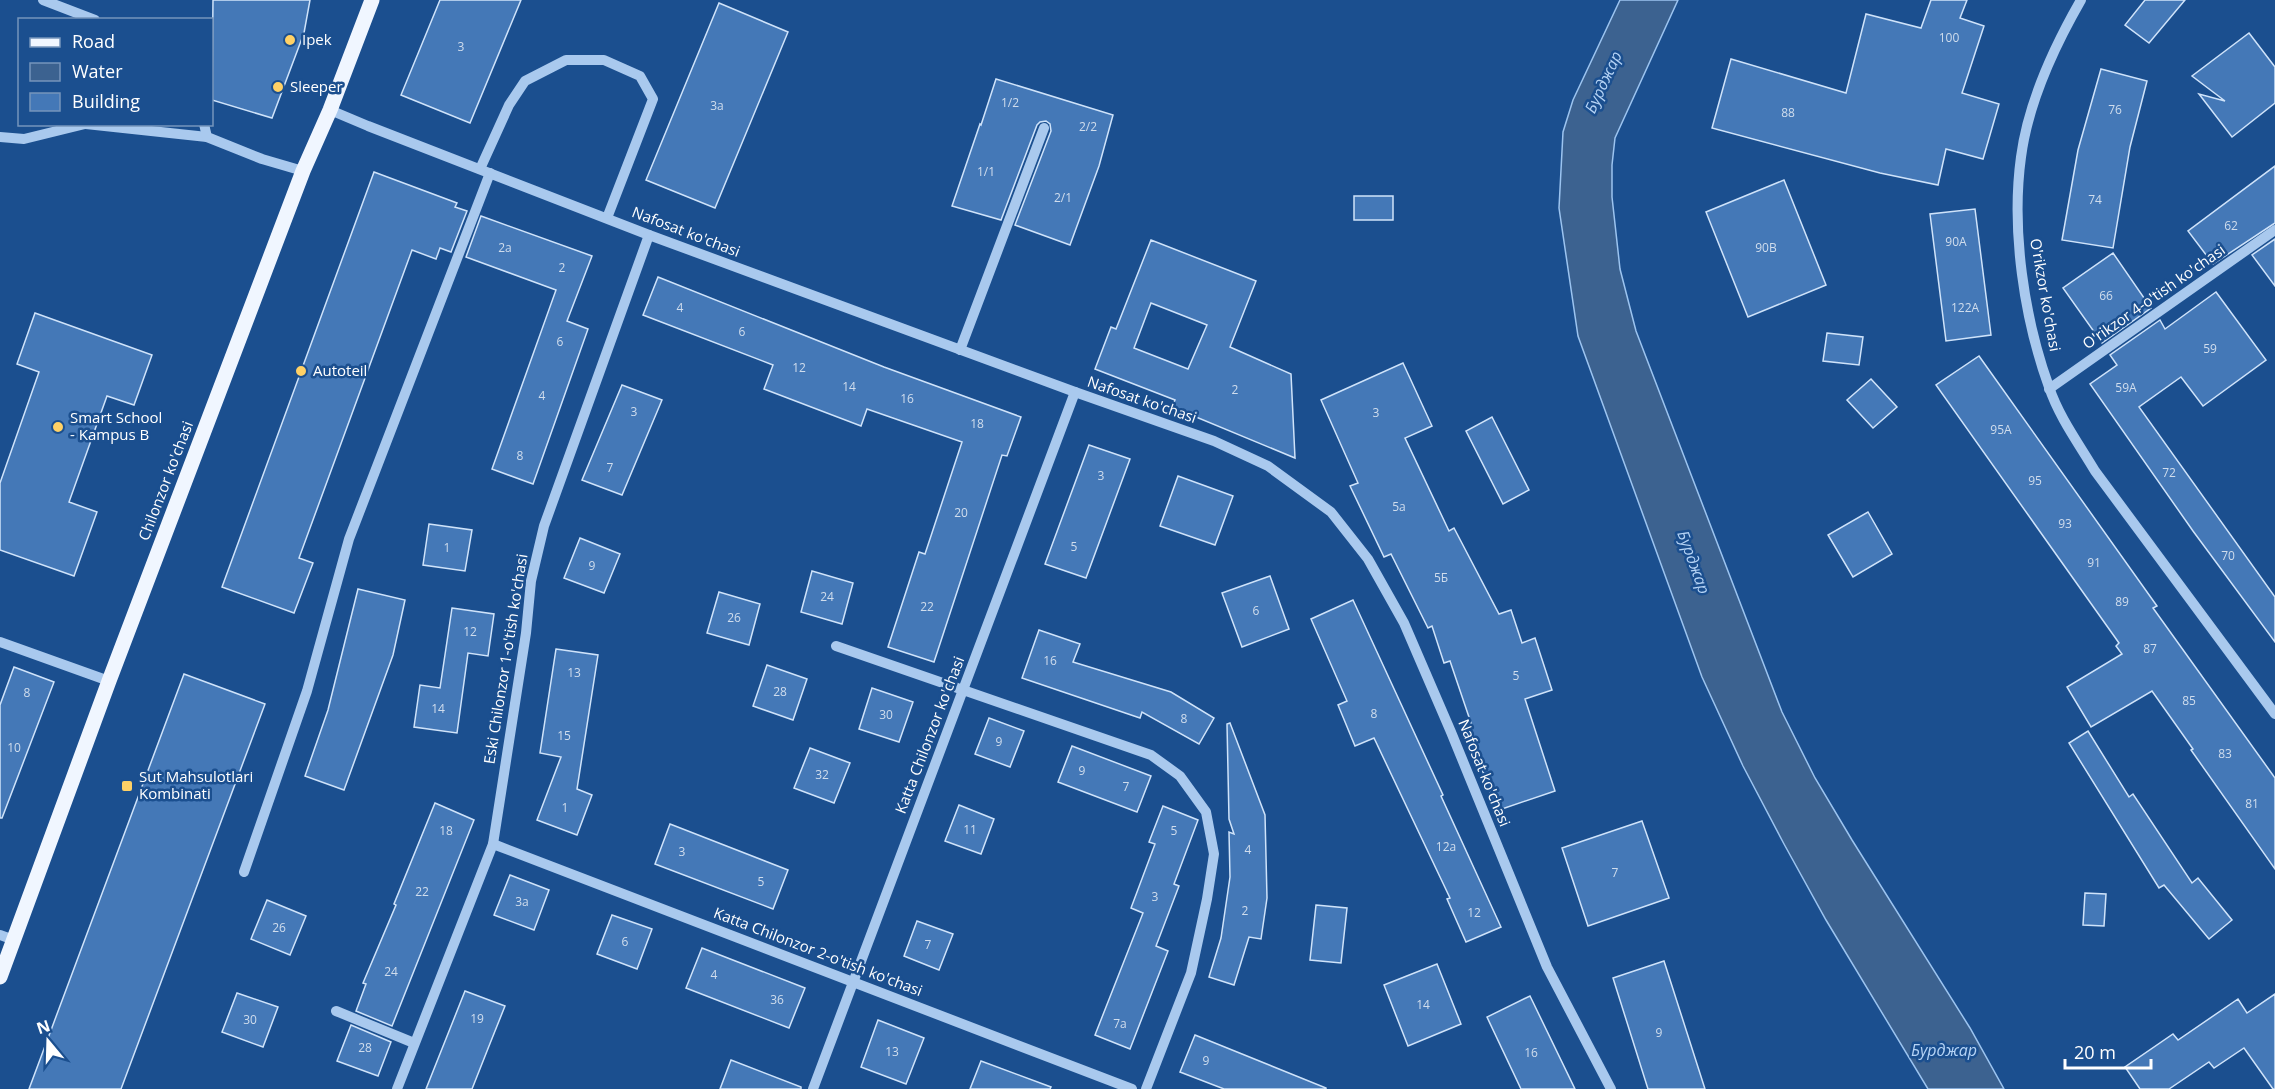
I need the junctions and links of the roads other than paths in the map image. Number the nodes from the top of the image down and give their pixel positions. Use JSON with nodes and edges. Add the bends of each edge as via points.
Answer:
{"nodes":[{"id":1,"x":43,"y":0,"type":"edge"},
{"id":2,"x":372,"y":0,"type":"edge"},
{"id":3,"x":2081,"y":0,"type":"edge"},
{"id":4,"x":90,"y":18,"type":"edge"},
{"id":5,"x":330,"y":110,"type":"junction"},
{"id":6,"x":77,"y":126,"type":"edge"},
{"id":7,"x":104,"y":126,"type":"edge"},
{"id":8,"x":204,"y":126,"type":"edge"},
{"id":9,"x":1044,"y":128,"type":"dead end"},
{"id":10,"x":0,"y":136,"type":"edge"},
{"id":11,"x":207,"y":137,"type":"junction"},
{"id":12,"x":303,"y":171,"type":"junction"},
{"id":13,"x":485,"y":171,"type":"junction"},
{"id":14,"x":607,"y":218,"type":"junction"},
{"id":15,"x":2275,"y":230,"type":"edge"},
{"id":16,"x":649,"y":235,"type":"junction"},
{"id":17,"x":960,"y":350,"type":"junction"},
{"id":18,"x":2049,"y":389,"type":"junction"},
{"id":19,"x":1075,"y":392,"type":"junction"},
{"id":20,"x":0,"y":642,"type":"edge"},
{"id":21,"x":836,"y":646,"type":"dead end"},
{"id":22,"x":109,"y":681,"type":"junction"},
{"id":23,"x":963,"y":690,"type":"junction"},
{"id":24,"x":2275,"y":714,"type":"edge"},
{"id":25,"x":493,"y":844,"type":"junction"},
{"id":26,"x":244,"y":872,"type":"dead end"},
{"id":27,"x":7,"y":937,"type":"edge"},
{"id":28,"x":0,"y":977,"type":"edge"},
{"id":29,"x":853,"y":982,"type":"junction"},
{"id":30,"x":336,"y":1011,"type":"dead end"},
{"id":31,"x":414,"y":1042,"type":"junction"},
{"id":32,"x":397,"y":1089,"type":"edge"},
{"id":33,"x":813,"y":1089,"type":"edge"},
{"id":34,"x":1132,"y":1089,"type":"edge"},
{"id":35,"x":1146,"y":1089,"type":"edge"},
{"id":36,"x":1611,"y":1089,"type":"edge"}],
"edges":[{"from":1,"to":4,"type":"street"},
{"from":2,"to":5,"type":"main road","name":"Chilonzor ko'chasi"},
{"from":3,"to":18,"type":"street","name":"O'rikzor ko'chasi","via":[[2046,74],[2021,156],[2018,215],[2022,262],[2033,330]]},
{"from":5,"to":12,"type":"main road","name":"Chilonzor ko'chasi"},
{"from":5,"to":13,"type":"street","name":"Nafosat ko'chasi"},
{"from":6,"to":10,"type":"street","via":[[24,139]]},
{"from":7,"to":11,"type":"street"},
{"from":8,"to":11,"type":"street"},
{"from":9,"to":17,"type":"street"},
{"from":11,"to":12,"type":"street"},
{"from":12,"to":22,"type":"main road","name":"Chilonzor ko'chasi"},
{"from":13,"to":14,"type":"street","name":"Nafosat ko'chasi"},
{"from":13,"to":14,"type":"street","via":[[509,105],[525,81],[566,60],[604,60],[640,76],[653,99]]},
{"from":13,"to":26,"type":"street","via":[[349,539],[308,691]]},
{"from":14,"to":16,"type":"street","name":"Nafosat ko'chasi"},
{"from":15,"to":18,"type":"street","name":"O'rikzor 4-o'tish ko'chasi"},
{"from":16,"to":17,"type":"street","name":"Nafosat ko'chasi"},
{"from":16,"to":25,"type":"street","name":"Eski Chilonzor 1-o'tish ko'chasi","via":[[544,526],[531,581]]},
{"from":17,"to":19,"type":"street","name":"Nafosat ko'chasi"},
{"from":18,"to":24,"type":"street","name":"O'rikzor ko'chasi","via":[[2096,471]]},
{"from":19,"to":23,"type":"street","name":"Katta Chilonzor ko'chasi"},
{"from":19,"to":36,"type":"street","name":"Nafosat ko'chasi","via":[[1214,441],[1268,466],[1331,512],[1368,559],[1404,623],[1547,967]]},
{"from":20,"to":22,"type":"street"},
{"from":21,"to":23,"type":"street"},
{"from":22,"to":27,"type":"main road","name":"Chilonzor ko'chasi"},
{"from":23,"to":29,"type":"street","name":"Katta Chilonzor ko'chasi"},
{"from":23,"to":35,"type":"street","via":[[1151,755],[1180,776],[1206,812],[1214,854],[1200,937],[1191,972]]},
{"from":25,"to":29,"type":"street","name":"Katta Chilonzor 2-o'tish ko'chasi"},
{"from":25,"to":31,"type":"street","name":"Eski Chilonzor 1-o'tish ko'chasi"},
{"from":27,"to":28,"type":"main road","name":"Chilonzor ko'chasi"},
{"from":29,"to":33,"type":"street","name":"Katta Chilonzor ko'chasi"},
{"from":29,"to":34,"type":"street","name":"Katta Chilonzor 2-o'tish ko'chasi"},
{"from":30,"to":31,"type":"street"},
{"from":31,"to":32,"type":"street","name":"Eski Chilonzor 1-o'tish ko'chasi"}]}
